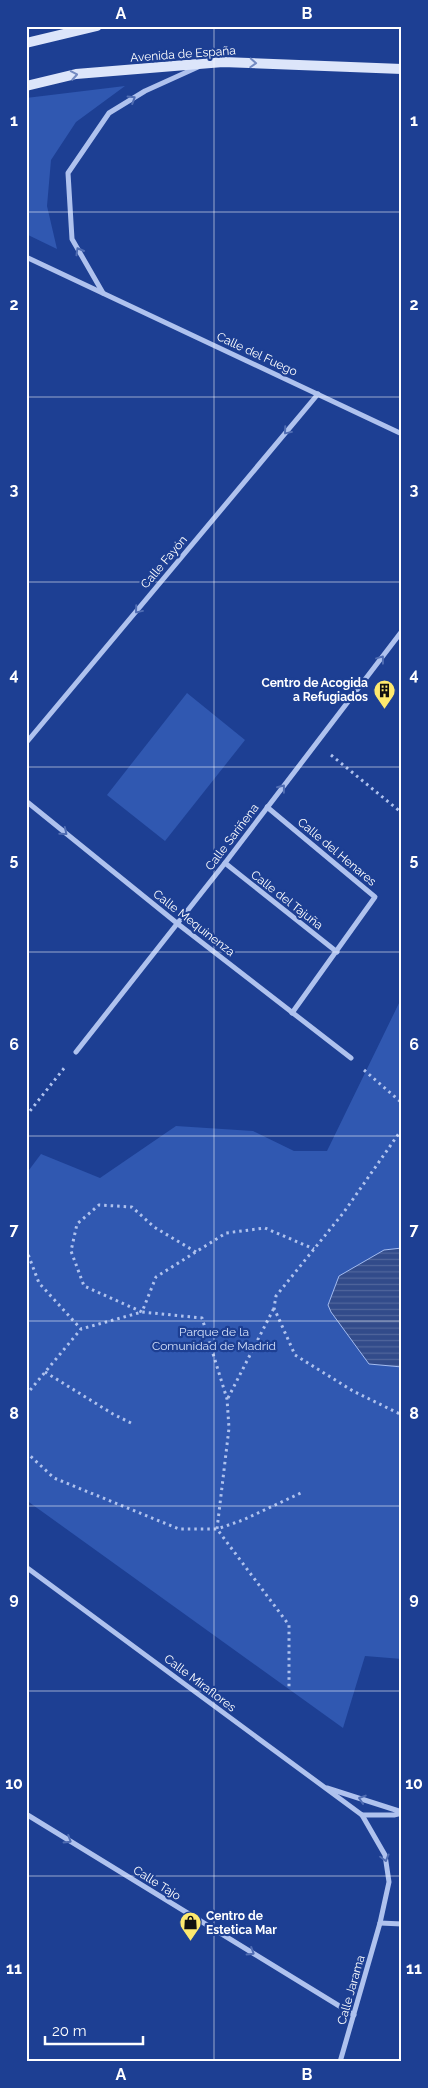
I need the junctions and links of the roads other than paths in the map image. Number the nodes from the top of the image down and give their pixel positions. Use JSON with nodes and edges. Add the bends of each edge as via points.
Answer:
{"nodes":[{"id":1,"x":97,"y":26,"type":"edge"},
{"id":2,"x":26,"y":43,"type":"edge"},
{"id":3,"x":209,"y":63,"type":"junction"},
{"id":4,"x":402,"y":69,"type":"edge"},
{"id":5,"x":26,"y":86,"type":"edge"},
{"id":6,"x":26,"y":257,"type":"edge"},
{"id":7,"x":103,"y":293,"type":"junction"},
{"id":8,"x":318,"y":394,"type":"junction"},
{"id":9,"x":402,"y":434,"type":"edge"},
{"id":10,"x":402,"y":631,"type":"edge"},
{"id":11,"x":26,"y":743,"type":"edge"},
{"id":12,"x":26,"y":801,"type":"edge"},
{"id":13,"x":268,"y":807,"type":"junction"},
{"id":14,"x":225,"y":863,"type":"junction"},
{"id":15,"x":178,"y":924,"type":"junction"},
{"id":16,"x":338,"y":952,"type":"junction"},
{"id":17,"x":292,"y":1013,"type":"junction"},
{"id":18,"x":76,"y":1052,"type":"road end"},
{"id":19,"x":351,"y":1058,"type":"road end"},
{"id":20,"x":26,"y":1567,"type":"edge"},
{"id":21,"x":322,"y":1786,"type":"junction"},
{"id":22,"x":402,"y":1812,"type":"edge"},
{"id":23,"x":26,"y":1814,"type":"edge"},
{"id":24,"x":362,"y":1815,"type":"junction"},
{"id":25,"x":380,"y":1923,"type":"junction"},
{"id":26,"x":402,"y":1924,"type":"edge"},
{"id":27,"x":354,"y":2015,"type":"junction"},
{"id":28,"x":340,"y":2062,"type":"edge"}],
"edges":[{"from":1,"to":2,"type":"main road"},
{"from":3,"to":4,"type":"main road","name":"Avenida de España","one_way":true},
{"from":5,"to":3,"type":"main road","name":"Avenida de España","one_way":true,"via":[[76,74]]},
{"from":7,"to":3,"type":"street","one_way":true,"via":[[72,239],[68,173],[109,113],[145,91]]},
{"from":6,"to":7,"type":"street","name":"Calle del Fuego"},
{"from":7,"to":8,"type":"street","name":"Calle del Fuego"},
{"from":8,"to":9,"type":"street","name":"Calle del Fuego"},
{"from":8,"to":11,"type":"street","name":"Calle Fayón","one_way":true},
{"from":13,"to":10,"type":"street","name":"Calle Sariñena","one_way":true},
{"from":12,"to":15,"type":"street","name":"Calle Mequinenza","one_way":true},
{"from":13,"to":14,"type":"street","name":"Calle Sariñena"},
{"from":13,"to":16,"type":"street","name":"Calle del Henares","via":[[375,897]]},
{"from":14,"to":15,"type":"street","name":"Calle Sariñena"},
{"from":14,"to":16,"type":"street","name":"Calle del Tajuña"},
{"from":15,"to":17,"type":"street","name":"Calle Mequinenza"},
{"from":15,"to":18,"type":"street","name":"Calle Sariñena"},
{"from":16,"to":17,"type":"street","name":"Calle del Henares"},
{"from":17,"to":19,"type":"street","name":"Calle Mequinenza"},
{"from":20,"to":21,"type":"street","name":"Calle Miraflores"},
{"from":22,"to":21,"type":"street","one_way":true},
{"from":21,"to":24,"type":"street","name":"Calle Miraflores"},
{"from":22,"to":24,"type":"street"},
{"from":23,"to":27,"type":"street","name":"Calle Tajo","one_way":true},
{"from":24,"to":25,"type":"street","name":"Calle Miraflores","one_way":true,"via":[[385,1855],[389,1882]]},
{"from":25,"to":26,"type":"street"},
{"from":25,"to":27,"type":"street","name":"Calle Jarama"},
{"from":27,"to":28,"type":"street","name":"Calle Jarama"}]}
